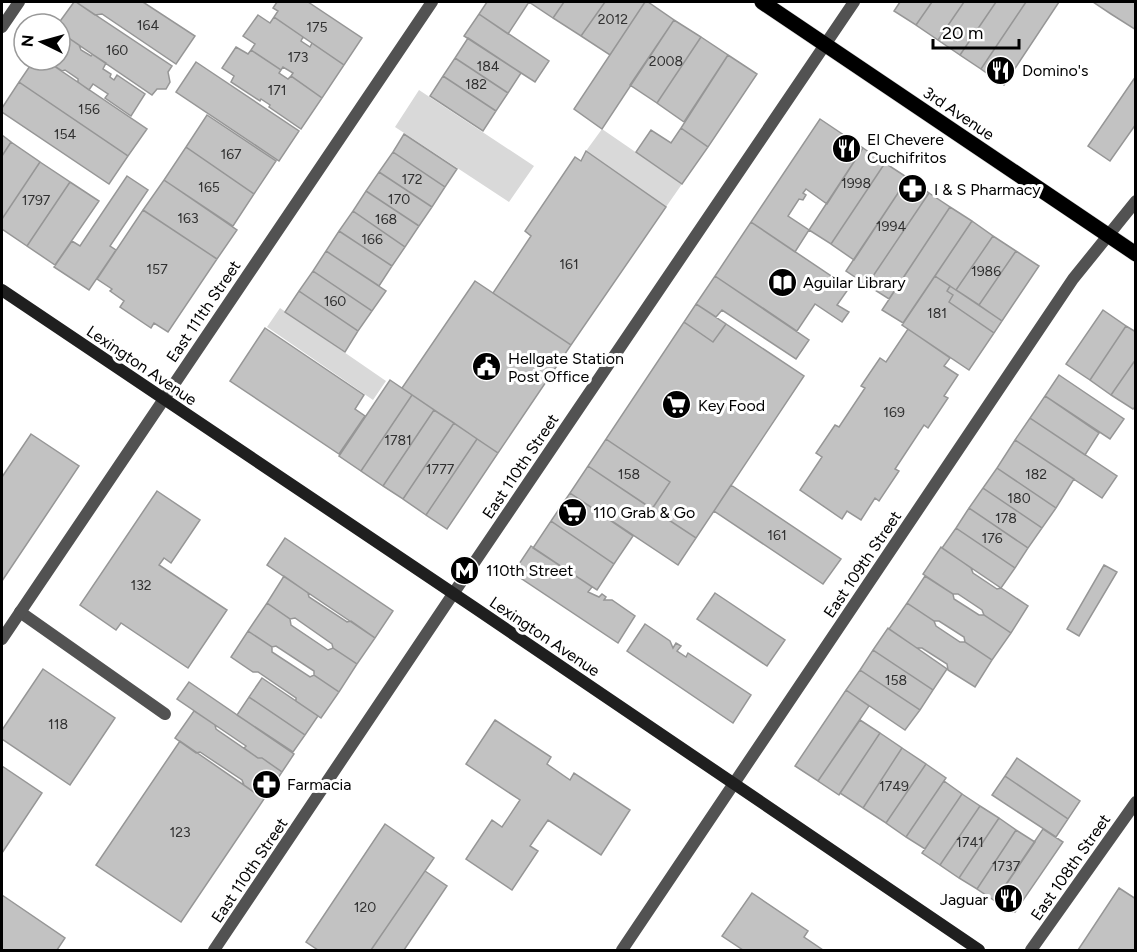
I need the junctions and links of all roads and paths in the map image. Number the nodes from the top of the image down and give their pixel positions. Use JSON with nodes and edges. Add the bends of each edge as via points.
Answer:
{"nodes":[{"id":1,"x":19,"y":2,"type":"edge"},
{"id":2,"x":432,"y":2,"type":"edge"},
{"id":3,"x":762,"y":2,"type":"edge"},
{"id":4,"x":854,"y":2,"type":"edge"},
{"id":5,"x":2,"y":27,"type":"edge"},
{"id":6,"x":825,"y":44,"type":"junction"},
{"id":7,"x":1136,"y":201,"type":"edge"},
{"id":8,"x":1108,"y":236,"type":"junction"},
{"id":9,"x":1136,"y":254,"type":"edge"},
{"id":10,"x":2,"y":290,"type":"edge"},
{"id":11,"x":164,"y":399,"type":"junction"},
{"id":12,"x":453,"y":594,"type":"junction"},
{"id":13,"x":20,"y":612,"type":"junction"},
{"id":14,"x":2,"y":639,"type":"edge"},
{"id":15,"x":165,"y":714,"type":"dead end"},
{"id":16,"x":734,"y":784,"type":"junction"},
{"id":17,"x":1136,"y":802,"type":"edge"},
{"id":18,"x":214,"y":951,"type":"edge"},
{"id":19,"x":622,"y":951,"type":"edge"},
{"id":20,"x":979,"y":951,"type":"edge"},
{"id":21,"x":1031,"y":951,"type":"edge"}],
"edges":[{"from":1,"to":5,"type":"street"},
{"from":2,"to":11,"type":"street","name":"East 111th Street"},
{"from":3,"to":6,"type":"main road","name":"3rd Avenue"},
{"from":4,"to":6,"type":"street","name":"East 110th Street"},
{"from":6,"to":8,"type":"main road","name":"3rd Avenue"},
{"from":6,"to":12,"type":"street","name":"East 110th Street"},
{"from":7,"to":8,"type":"street","name":"East 109th Street"},
{"from":8,"to":9,"type":"main road","name":"3rd Avenue"},
{"from":8,"to":16,"type":"street","name":"East 109th Street","via":[[1073,279]]},
{"from":10,"to":11,"type":"main road","name":"Lexington Avenue"},
{"from":11,"to":12,"type":"main road","name":"Lexington Avenue"},
{"from":11,"to":13,"type":"street","name":"East 111th Street"},
{"from":12,"to":16,"type":"main road","name":"Lexington Avenue"},
{"from":12,"to":18,"type":"street","name":"East 110th Street"},
{"from":13,"to":14,"type":"street","name":"East 111th Street"},
{"from":13,"to":15,"type":"street"},
{"from":16,"to":19,"type":"street","name":"East 109th Street"},
{"from":16,"to":20,"type":"main road","name":"Lexington Avenue"},
{"from":17,"to":21,"type":"street","name":"East 108th Street"}]}
